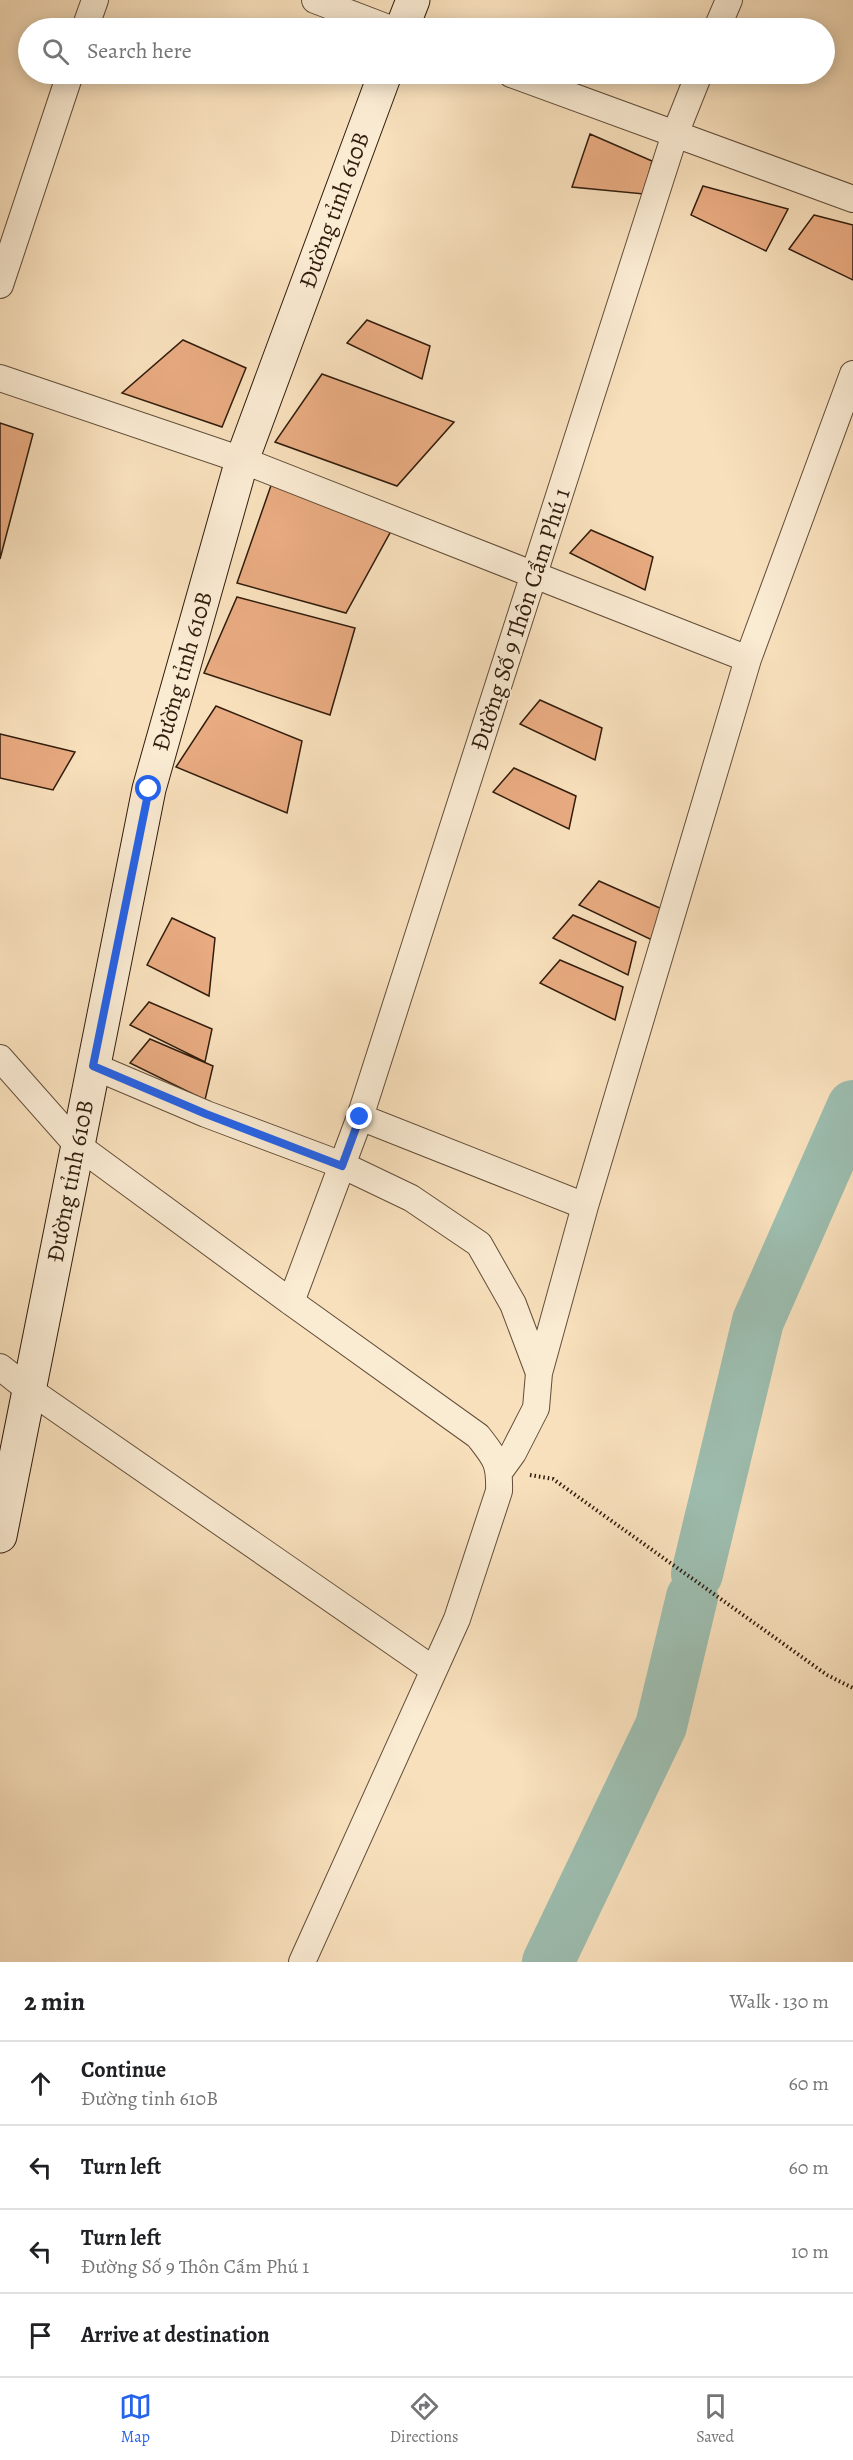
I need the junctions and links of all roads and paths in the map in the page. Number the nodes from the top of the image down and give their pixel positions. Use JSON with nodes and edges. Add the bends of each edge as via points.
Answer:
{"nodes":[{"id":1,"x":95,"y":0,"type":"edge"},
{"id":2,"x":315,"y":0,"type":"edge"},
{"id":3,"x":413,"y":0,"type":"edge"},
{"id":4,"x":729,"y":0,"type":"edge"},
{"id":5,"x":89,"y":18,"type":"edge"},
{"id":6,"x":362,"y":18,"type":"edge"},
{"id":7,"x":406,"y":18,"type":"edge"},
{"id":8,"x":721,"y":18,"type":"edge"},
{"id":9,"x":67,"y":84,"type":"edge"},
{"id":10,"x":381,"y":84,"type":"edge"},
{"id":11,"x":538,"y":84,"type":"edge"},
{"id":12,"x":695,"y":84,"type":"edge"},
{"id":13,"x":675,"y":134,"type":"junction"},
{"id":14,"x":853,"y":199,"type":"edge"},
{"id":15,"x":0,"y":285,"type":"edge"},
{"id":16,"x":853,"y":374,"type":"edge"},
{"id":17,"x":0,"y":378,"type":"edge"},
{"id":18,"x":242,"y":460,"type":"junction"},
{"id":19,"x":534,"y":575,"type":"junction"},
{"id":20,"x":748,"y":659,"type":"junction"},
{"id":21,"x":0,"y":1058,"type":"edge"},
{"id":22,"x":93,"y":1066,"type":"junction"},
{"id":23,"x":360,"y":1117,"type":"junction"},
{"id":24,"x":77,"y":1145,"type":"junction"},
{"id":25,"x":342,"y":1166,"type":"junction"},
{"id":26,"x":585,"y":1206,"type":"junction"},
{"id":27,"x":291,"y":1302,"type":"junction"},
{"id":28,"x":0,"y":1367,"type":"edge"},
{"id":29,"x":539,"y":1372,"type":"junction"},
{"id":30,"x":28,"y":1389,"type":"junction"},
{"id":31,"x":500,"y":1471,"type":"junction"},
{"id":32,"x":3,"y":1500,"type":"edge"},
{"id":33,"x":0,"y":1536,"type":"edge"},
{"id":34,"x":434,"y":1670,"type":"junction"},
{"id":35,"x":853,"y":1688,"type":"edge"},
{"id":36,"x":302,"y":1962,"type":"edge"}],
"edges":[{"from":1,"to":5,"type":"street"},
{"from":2,"to":6,"type":"street"},
{"from":3,"to":7,"type":"main road"},
{"from":4,"to":8,"type":"street"},
{"from":9,"to":15,"type":"street"},
{"from":10,"to":18,"type":"main road","name":"Đường tỉnh 610B"},
{"from":11,"to":13,"type":"street"},
{"from":12,"to":13,"type":"street","name":"Đường Số 9 Thôn Cẩm Phú 1"},
{"from":13,"to":14,"type":"street"},
{"from":13,"to":19,"type":"street","name":"Đường Số 9 Thôn Cẩm Phú 1"},
{"from":16,"to":20,"type":"street"},
{"from":17,"to":18,"type":"street"},
{"from":18,"to":19,"type":"street"},
{"from":18,"to":22,"type":"main road","name":"Đường tỉnh 610B","via":[[149,789]]},
{"from":19,"to":20,"type":"street"},
{"from":19,"to":23,"type":"street","name":"Đường Số 9 Thôn Cẩm Phú 1"},
{"from":20,"to":26,"type":"street"},
{"from":21,"to":24,"type":"street"},
{"from":22,"to":24,"type":"main road","name":"Đường tỉnh 610B"},
{"from":22,"to":25,"type":"street"},
{"from":23,"to":25,"type":"street","name":"Đường Số 9 Thôn Cẩm Phú 1"},
{"from":23,"to":26,"type":"street"},
{"from":24,"to":27,"type":"street"},
{"from":24,"to":30,"type":"main road","name":"Đường tỉnh 610B"},
{"from":25,"to":27,"type":"street","name":"Đường Số 9 Thôn Cẩm Phú 1"},
{"from":25,"to":29,"type":"street","via":[[411,1198],[479,1244],[513,1304]]},
{"from":26,"to":29,"type":"street"},
{"from":27,"to":31,"type":"street","via":[[478,1436]]},
{"from":28,"to":30,"type":"street"},
{"from":29,"to":31,"type":"street","via":[[536,1408]]},
{"from":30,"to":32,"type":"main road","name":"Đường tỉnh 610B"},
{"from":30,"to":34,"type":"street"},
{"from":31,"to":34,"type":"street","via":[[499,1491],[460,1609]]},
{"from":31,"to":35,"type":"path","via":[[553,1479],[827,1675]]},
{"from":32,"to":33,"type":"main road","name":"Đường tỉnh 610B"},
{"from":34,"to":36,"type":"street"}]}
